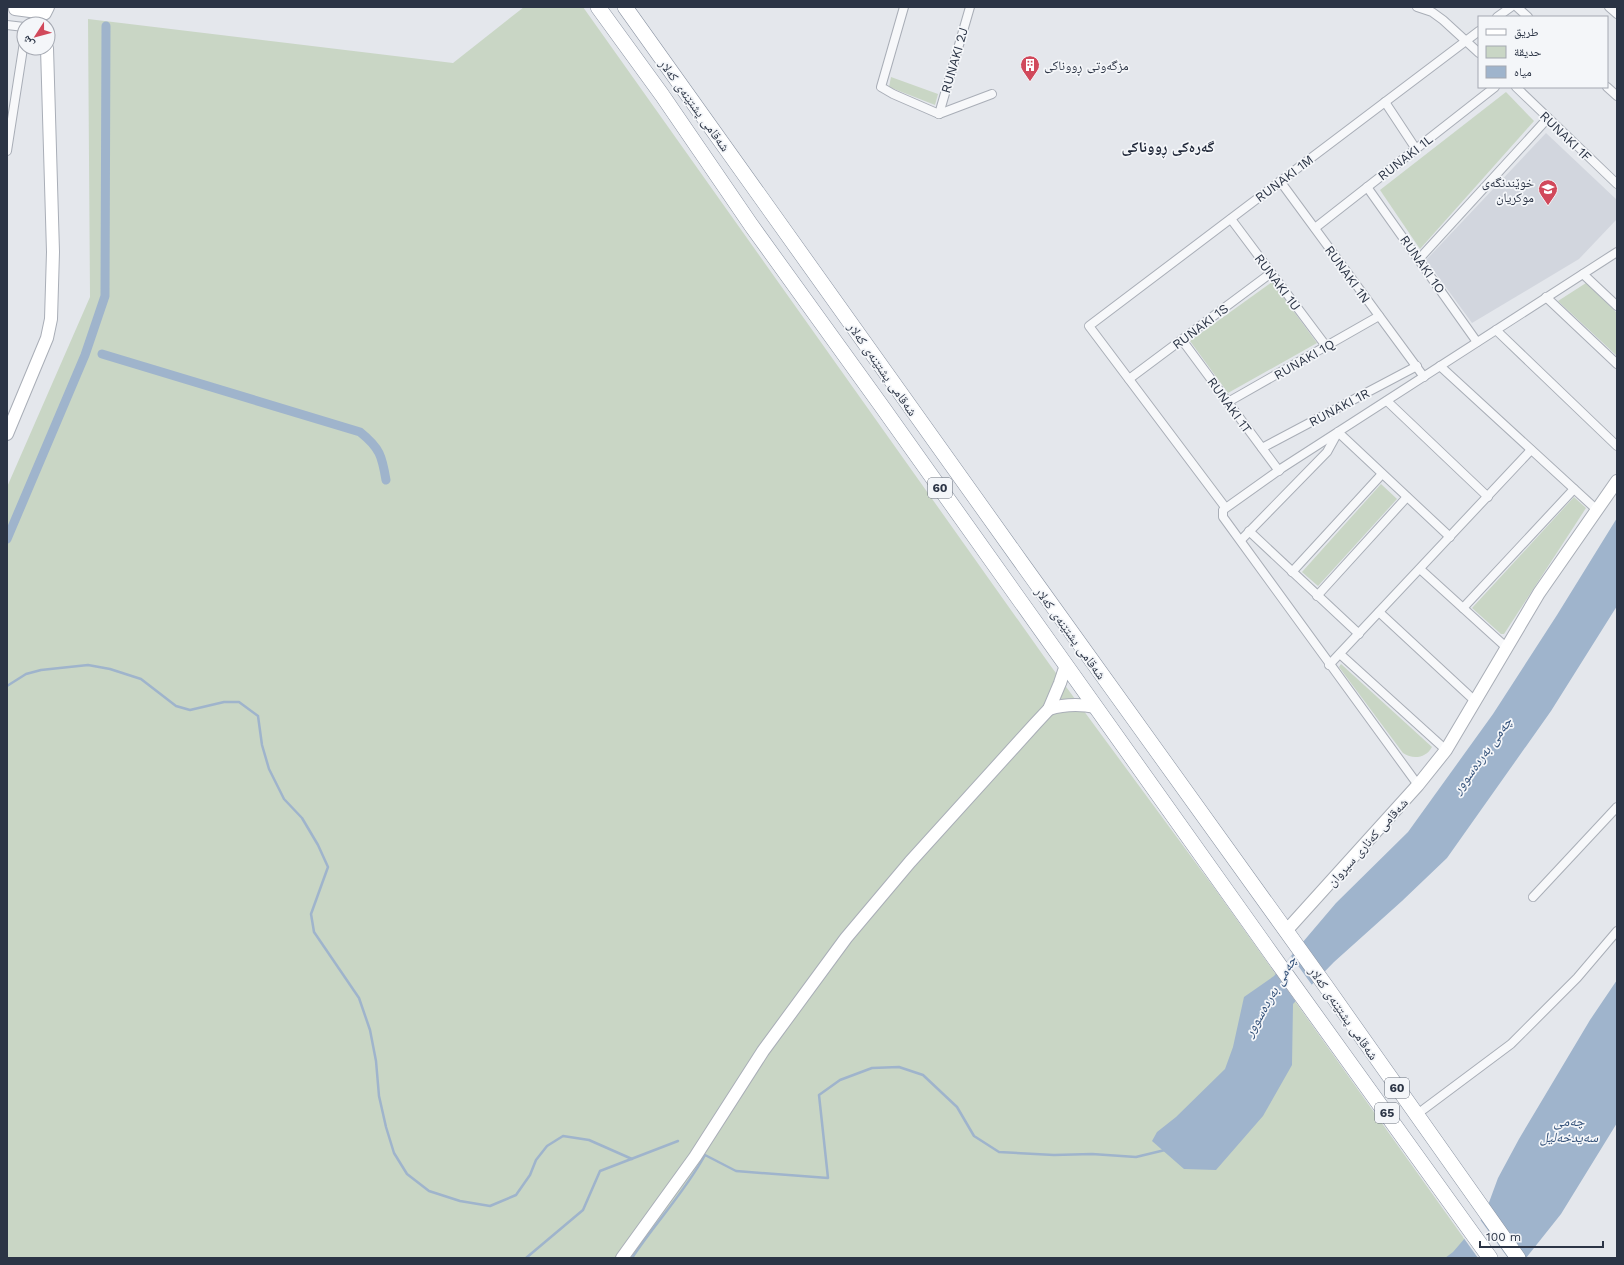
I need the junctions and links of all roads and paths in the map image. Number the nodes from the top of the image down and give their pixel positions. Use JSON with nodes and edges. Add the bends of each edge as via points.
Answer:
{"nodes":[{"id":1,"x":598,"y":7,"type":"edge"},
{"id":2,"x":625,"y":7,"type":"edge"},
{"id":3,"x":904,"y":7,"type":"edge"},
{"id":4,"x":970,"y":7,"type":"edge"},
{"id":5,"x":1417,"y":7,"type":"edge"},
{"id":6,"x":1511,"y":7,"type":"edge"},
{"id":7,"x":1517,"y":7,"type":"edge"},
{"id":8,"x":1609,"y":7,"type":"edge"},
{"id":9,"x":15,"y":9,"type":"dead end"},
{"id":10,"x":1617,"y":14,"type":"edge"},
{"id":11,"x":46,"y":15,"type":"edge"},
{"id":12,"x":1498,"y":16,"type":"edge"},
{"id":13,"x":1527,"y":16,"type":"edge"},
{"id":14,"x":1478,"y":32,"type":"edge"},
{"id":15,"x":1466,"y":41,"type":"junction"},
{"id":16,"x":1478,"y":52,"type":"edge"},
{"id":17,"x":21,"y":56,"type":"edge"},
{"id":18,"x":46,"y":56,"type":"edge"},
{"id":19,"x":1493,"y":88,"type":"edge"},
{"id":20,"x":1517,"y":88,"type":"edge"},
{"id":21,"x":992,"y":94,"type":"dead end"},
{"id":22,"x":11,"y":96,"type":"edge"},
{"id":23,"x":1384,"y":102,"type":"junction"},
{"id":24,"x":939,"y":114,"type":"junction"},
{"id":25,"x":1548,"y":118,"type":"junction"},
{"id":26,"x":1416,"y":148,"type":"junction"},
{"id":27,"x":7,"y":151,"type":"edge"},
{"id":28,"x":1280,"y":181,"type":"junction"},
{"id":29,"x":1616,"y":182,"type":"edge"},
{"id":30,"x":1367,"y":187,"type":"junction"},
{"id":31,"x":1231,"y":219,"type":"junction"},
{"id":32,"x":1315,"y":228,"type":"junction"},
{"id":33,"x":1617,"y":252,"type":"edge"},
{"id":34,"x":1419,"y":259,"type":"junction"},
{"id":35,"x":1271,"y":273,"type":"junction"},
{"id":36,"x":1583,"y":274,"type":"junction"},
{"id":37,"x":1546,"y":297,"type":"junction"},
{"id":38,"x":1617,"y":306,"type":"edge"},
{"id":39,"x":840,"y":308,"type":"junction"},
{"id":40,"x":1379,"y":316,"type":"junction"},
{"id":41,"x":821,"y":322,"type":"junction"},
{"id":42,"x":1496,"y":330,"type":"junction"},
{"id":43,"x":1182,"y":340,"type":"junction"},
{"id":44,"x":1477,"y":342,"type":"junction"},
{"id":45,"x":1326,"y":346,"type":"junction"},
{"id":46,"x":1617,"y":364,"type":"edge"},
{"id":47,"x":1417,"y":366,"type":"junction"},
{"id":48,"x":1440,"y":366,"type":"junction"},
{"id":49,"x":1424,"y":377,"type":"junction"},
{"id":50,"x":1129,"y":379,"type":"junction"},
{"id":51,"x":1387,"y":400,"type":"junction"},
{"id":52,"x":1228,"y":402,"type":"junction"},
{"id":53,"x":1338,"y":432,"type":"junction"},
{"id":54,"x":7,"y":434,"type":"edge"},
{"id":55,"x":1617,"y":446,"type":"edge"},
{"id":56,"x":1262,"y":448,"type":"junction"},
{"id":57,"x":1531,"y":450,"type":"junction"},
{"id":58,"x":1279,"y":471,"type":"junction"},
{"id":59,"x":1382,"y":474,"type":"junction"},
{"id":60,"x":1617,"y":481,"type":"edge"},
{"id":61,"x":1574,"y":489,"type":"junction"},
{"id":62,"x":1407,"y":497,"type":"junction"},
{"id":63,"x":1488,"y":497,"type":"junction"},
{"id":64,"x":1225,"y":508,"type":"junction"},
{"id":65,"x":1597,"y":510,"type":"junction"},
{"id":66,"x":1250,"y":531,"type":"junction"},
{"id":67,"x":1450,"y":537,"type":"junction"},
{"id":68,"x":1240,"y":540,"type":"junction"},
{"id":69,"x":1420,"y":570,"type":"junction"},
{"id":70,"x":1292,"y":572,"type":"junction"},
{"id":71,"x":1318,"y":596,"type":"junction"},
{"id":72,"x":1463,"y":608,"type":"junction"},
{"id":73,"x":1379,"y":612,"type":"junction"},
{"id":74,"x":1359,"y":634,"type":"junction"},
{"id":75,"x":1507,"y":648,"type":"junction"},
{"id":76,"x":1340,"y":654,"type":"junction"},
{"id":77,"x":1066,"y":665,"type":"junction"},
{"id":78,"x":1330,"y":665,"type":"junction"},
{"id":79,"x":1475,"y":702,"type":"junction"},
{"id":80,"x":1096,"y":707,"type":"junction"},
{"id":81,"x":1049,"y":709,"type":"junction"},
{"id":82,"x":1446,"y":750,"type":"junction"},
{"id":83,"x":1418,"y":785,"type":"junction"},
{"id":84,"x":1617,"y":807,"type":"edge"},
{"id":85,"x":1534,"y":897,"type":"dead end"},
{"id":86,"x":1617,"y":932,"type":"edge"},
{"id":87,"x":1289,"y":936,"type":"junction"},
{"id":88,"x":1283,"y":969,"type":"joint"},
{"id":89,"x":1416,"y":1115,"type":"junction"},
{"id":90,"x":622,"y":1258,"type":"edge"},
{"id":91,"x":1490,"y":1258,"type":"edge"},
{"id":92,"x":1518,"y":1258,"type":"edge"}],
"edges":[{"from":1,"to":41,"type":"highway","name":"شەقامی پشتێنەی کەلار","number":"60"},
{"from":2,"to":39,"type":"highway","name":"شەقامی پشتێنەی کەلار","number":"60"},
{"from":3,"to":24,"type":"street","via":[[881,87]]},
{"from":4,"to":24,"type":"street","name":"RUNAKI 2J"},
{"from":5,"to":15,"type":"street","via":[[1432,12]]},
{"from":6,"to":12,"type":"street"},
{"from":7,"to":13,"type":"street"},
{"from":8,"to":10,"type":"street"},
{"from":9,"to":11,"type":"street"},
{"from":14,"to":15,"type":"street","name":"RUNAKI 1M"},
{"from":15,"to":16,"type":"street"},
{"from":15,"to":23,"type":"street","name":"RUNAKI 1M"},
{"from":17,"to":22,"type":"street"},
{"from":18,"to":54,"type":"street","via":[[53,252],[52,319],[47,338]]},
{"from":19,"to":26,"type":"street","name":"RUNAKI 1L"},
{"from":20,"to":25,"type":"street","name":"RUNAKI 1F"},
{"from":21,"to":24,"type":"street"},
{"from":22,"to":27,"type":"street"},
{"from":23,"to":26,"type":"street"},
{"from":23,"to":28,"type":"street","name":"RUNAKI 1M"},
{"from":25,"to":29,"type":"street","name":"RUNAKI 1F"},
{"from":25,"to":34,"type":"street"},
{"from":26,"to":30,"type":"street","name":"RUNAKI 1L"},
{"from":28,"to":31,"type":"street","name":"RUNAKI 1M"},
{"from":28,"to":32,"type":"street","name":"RUNAKI 1N"},
{"from":30,"to":32,"type":"street","name":"RUNAKI 1L"},
{"from":30,"to":34,"type":"street","name":"RUNAKI 1O"},
{"from":31,"to":35,"type":"street","name":"RUNAKI 1U"},
{"from":31,"to":50,"type":"street","name":"RUNAKI 1M","via":[[1089,326]]},
{"from":32,"to":40,"type":"street","name":"RUNAKI 1N"},
{"from":33,"to":36,"type":"street"},
{"from":34,"to":44,"type":"street","name":"RUNAKI 1O"},
{"from":35,"to":43,"type":"street","name":"RUNAKI 1S"},
{"from":35,"to":45,"type":"street","name":"RUNAKI 1U"},
{"from":36,"to":37,"type":"street"},
{"from":36,"to":38,"type":"street"},
{"from":37,"to":42,"type":"street"},
{"from":37,"to":46,"type":"street"},
{"from":39,"to":41,"type":"highway","via":[[834,319]]},
{"from":39,"to":87,"type":"highway","name":"شەقامی پشتێنەی کەلار","number":"60"},
{"from":40,"to":45,"type":"street","name":"RUNAKI 1Q"},
{"from":40,"to":47,"type":"street","name":"RUNAKI 1N"},
{"from":41,"to":77,"type":"highway","name":"شەقامی پشتێنەی کەلار","number":"60"},
{"from":42,"to":44,"type":"street"},
{"from":42,"to":55,"type":"street"},
{"from":43,"to":50,"type":"street","name":"RUNAKI 1S"},
{"from":43,"to":52,"type":"street","name":"RUNAKI 1T"},
{"from":44,"to":48,"type":"street"},
{"from":45,"to":52,"type":"street","name":"RUNAKI 1Q"},
{"from":47,"to":49,"type":"street","name":"RUNAKI 1N"},
{"from":47,"to":56,"type":"street","name":"RUNAKI 1R"},
{"from":48,"to":49,"type":"street"},
{"from":48,"to":57,"type":"street"},
{"from":49,"to":51,"type":"street"},
{"from":50,"to":64,"type":"street"},
{"from":51,"to":53,"type":"street"},
{"from":51,"to":63,"type":"street"},
{"from":52,"to":56,"type":"street","name":"RUNAKI 1T"},
{"from":53,"to":58,"type":"street"},
{"from":53,"to":59,"type":"street"},
{"from":53,"to":66,"type":"street","via":[[1327,452]]},
{"from":56,"to":58,"type":"street","name":"RUNAKI 1T"},
{"from":57,"to":61,"type":"street"},
{"from":57,"to":63,"type":"street"},
{"from":58,"to":64,"type":"street"},
{"from":59,"to":62,"type":"street"},
{"from":59,"to":70,"type":"street"},
{"from":60,"to":65,"type":"street","name":"شەقامی کەناری سیروان"},
{"from":61,"to":65,"type":"street"},
{"from":61,"to":72,"type":"street"},
{"from":62,"to":67,"type":"street"},
{"from":62,"to":71,"type":"street"},
{"from":63,"to":67,"type":"street"},
{"from":64,"to":68,"type":"street","via":[[1222,512],[1223,517]]},
{"from":65,"to":75,"type":"street","name":"شەقامی کەناری سیروان","via":[[1539,593]]},
{"from":66,"to":68,"type":"street"},
{"from":66,"to":70,"type":"street"},
{"from":67,"to":69,"type":"street"},
{"from":68,"to":78,"type":"street"},
{"from":69,"to":72,"type":"street"},
{"from":69,"to":73,"type":"street"},
{"from":70,"to":71,"type":"street"},
{"from":71,"to":74,"type":"street"},
{"from":72,"to":75,"type":"street"},
{"from":73,"to":74,"type":"street"},
{"from":73,"to":79,"type":"street"},
{"from":74,"to":76,"type":"street"},
{"from":75,"to":79,"type":"street","name":"شەقامی کەناری سیروان"},
{"from":76,"to":78,"type":"street"},
{"from":76,"to":82,"type":"street"},
{"from":77,"to":80,"type":"highway","name":"شەقامی پشتێنەی کەلار","number":"60"},
{"from":77,"to":81,"type":"street"},
{"from":78,"to":83,"type":"street"},
{"from":79,"to":82,"type":"street","name":"شەقامی کەناری سیروان"},
{"from":80,"to":81,"type":"street","via":[[1077,704]]},
{"from":80,"to":88,"type":"highway","name":"شەقامی پشتێنەی کەلار","number":"60"},
{"from":81,"to":90,"type":"street","via":[[846,938],[763,1051],[695,1157]]},
{"from":82,"to":83,"type":"street","name":"شەقامی کەناری سیروان"},
{"from":83,"to":87,"type":"street","name":"شەقامی کەناری سیروان"},
{"from":84,"to":85,"type":"street"},
{"from":86,"to":89,"type":"street","via":[[1577,978],[1511,1044]]},
{"from":87,"to":89,"type":"highway","name":"شەقامی پشتێنەی کەلار","number":"60"},
{"from":88,"to":91,"type":"highway","name":"شەقامی پشتێنەی کەلار","number":"65"},
{"from":89,"to":92,"type":"highway","name":"شەقامی پشتێنەی کەلار","number":"60"}]}
